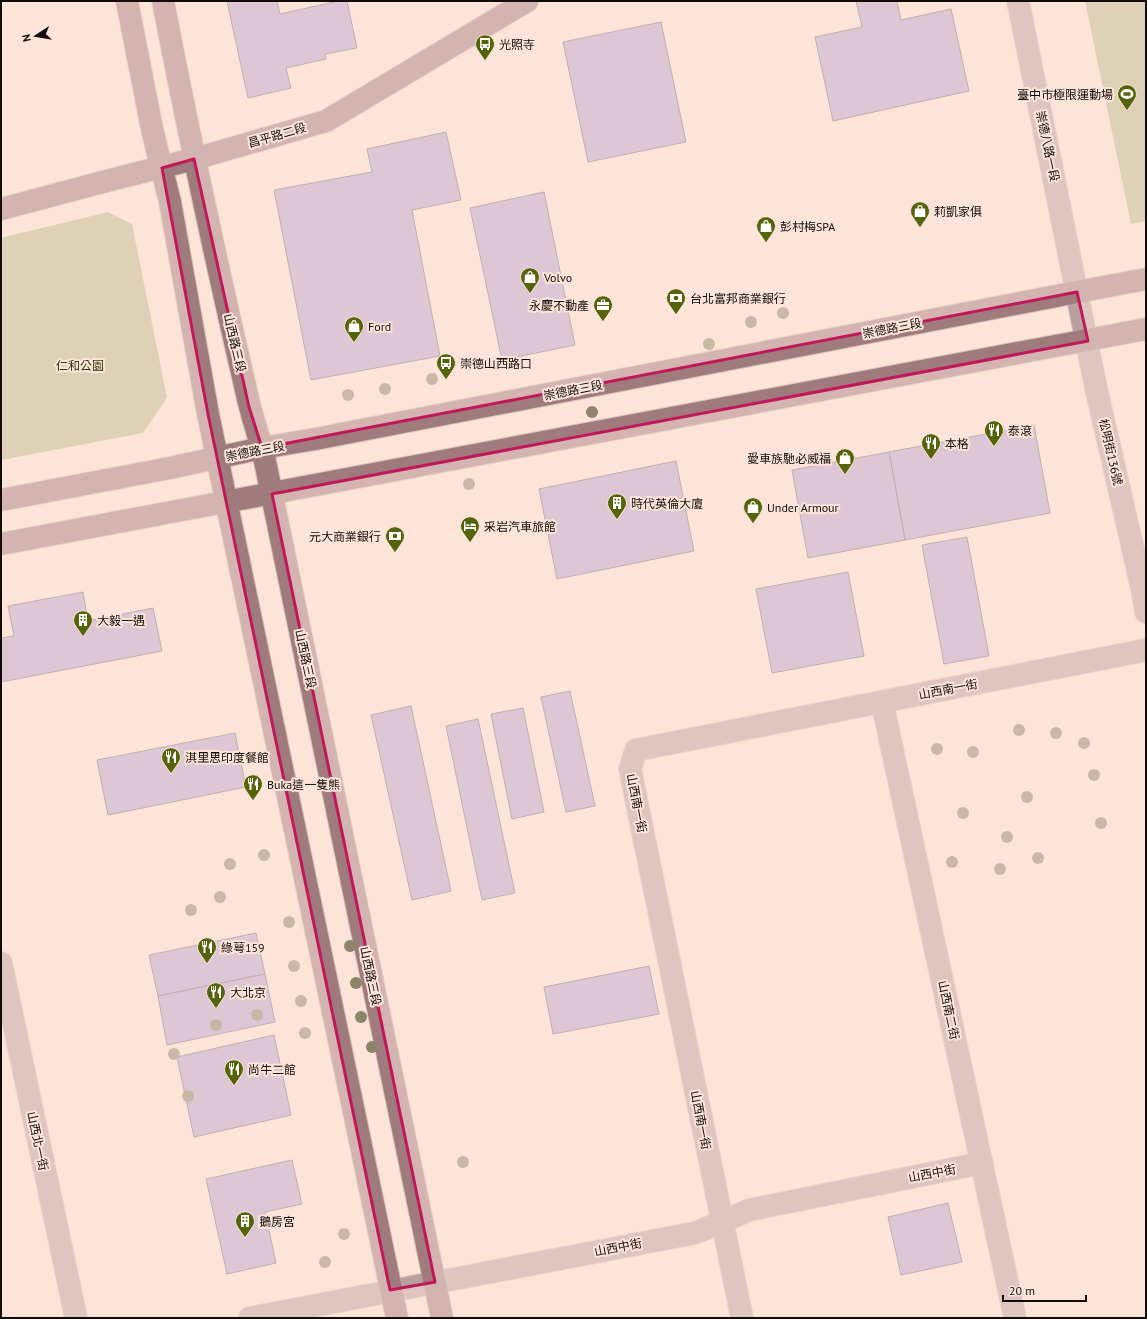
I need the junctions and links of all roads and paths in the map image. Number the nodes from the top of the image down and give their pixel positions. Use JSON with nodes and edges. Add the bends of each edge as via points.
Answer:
{"nodes":[{"id":1,"x":127,"y":1,"type":"edge"},
{"id":2,"x":162,"y":1,"type":"edge"},
{"id":3,"x":527,"y":1,"type":"edge"},
{"id":4,"x":1018,"y":1,"type":"edge"},
{"id":5,"x":194,"y":159,"type":"junction"},
{"id":6,"x":162,"y":168,"type":"junction"},
{"id":7,"x":1,"y":209,"type":"edge"},
{"id":8,"x":1146,"y":280,"type":"edge"},
{"id":9,"x":1077,"y":292,"type":"junction"},
{"id":10,"x":1146,"y":329,"type":"edge"},
{"id":11,"x":1088,"y":341,"type":"junction"},
{"id":12,"x":262,"y":448,"type":"junction"},
{"id":13,"x":217,"y":458,"type":"junction"},
{"id":14,"x":272,"y":494,"type":"junction"},
{"id":15,"x":1,"y":500,"type":"edge"},
{"id":16,"x":226,"y":502,"type":"junction"},
{"id":17,"x":1,"y":544,"type":"edge"},
{"id":18,"x":1146,"y":612,"type":"edge"},
{"id":19,"x":1146,"y":650,"type":"edge"},
{"id":20,"x":882,"y":702,"type":"junction"},
{"id":21,"x":1,"y":963,"type":"edge"},
{"id":22,"x":982,"y":1163,"type":"junction"},
{"id":23,"x":722,"y":1222,"type":"junction"},
{"id":24,"x":435,"y":1282,"type":"junction"},
{"id":25,"x":390,"y":1290,"type":"junction"},
{"id":26,"x":76,"y":1318,"type":"edge"},
{"id":27,"x":250,"y":1318,"type":"edge"},
{"id":28,"x":397,"y":1318,"type":"edge"},
{"id":29,"x":442,"y":1318,"type":"edge"},
{"id":30,"x":742,"y":1318,"type":"edge"},
{"id":31,"x":1015,"y":1318,"type":"edge"}],
"edges":[{"from":1,"to":6,"type":"street"},
{"from":2,"to":5,"type":"street","name":"山西路三段"},
{"from":3,"to":5,"type":"street","name":"昌平路二段","via":[[326,121]]},
{"from":4,"to":9,"type":"street","name":"崇德八路一段"},
{"from":5,"to":6,"type":"street","name":"昌平路二段"},
{"from":5,"to":12,"type":"street","name":"山西路三段","via":[[249,407]]},
{"from":6,"to":7,"type":"street","name":"昌平路二段"},
{"from":6,"to":13,"type":"street"},
{"from":8,"to":9,"type":"street","name":"崇德路三段"},
{"from":9,"to":11,"type":"street","name":"松明街136號"},
{"from":9,"to":12,"type":"street","name":"崇德路三段"},
{"from":10,"to":11,"type":"street"},
{"from":11,"to":14,"type":"street"},
{"from":11,"to":18,"type":"street","name":"松明街136號","via":[[1096,388]]},
{"from":12,"to":13,"type":"street","name":"崇德路三段"},
{"from":12,"to":14,"type":"street","name":"山西路三段"},
{"from":13,"to":15,"type":"street","name":"崇德路三段"},
{"from":13,"to":16,"type":"street"},
{"from":14,"to":16,"type":"street"},
{"from":14,"to":24,"type":"street","name":"山西路三段"},
{"from":16,"to":17,"type":"street"},
{"from":16,"to":25,"type":"street"},
{"from":19,"to":20,"type":"street","name":"山西南一街"},
{"from":20,"to":22,"type":"street","name":"山西南二街"},
{"from":20,"to":23,"type":"street","name":"山西南一街","via":[[636,750],[630,769]]},
{"from":21,"to":26,"type":"street","name":"山西北一街"},
{"from":22,"to":23,"type":"street","name":"山西中街","via":[[749,1210]]},
{"from":22,"to":31,"type":"street","name":"山西南二街"},
{"from":23,"to":24,"type":"street","name":"山西中街","via":[[695,1233]]},
{"from":23,"to":30,"type":"street","name":"山西南一街"},
{"from":24,"to":25,"type":"street","name":"山西中街"},
{"from":24,"to":29,"type":"street","name":"山西路三段"},
{"from":25,"to":27,"type":"street","name":"山西中街"},
{"from":25,"to":28,"type":"street"}]}
